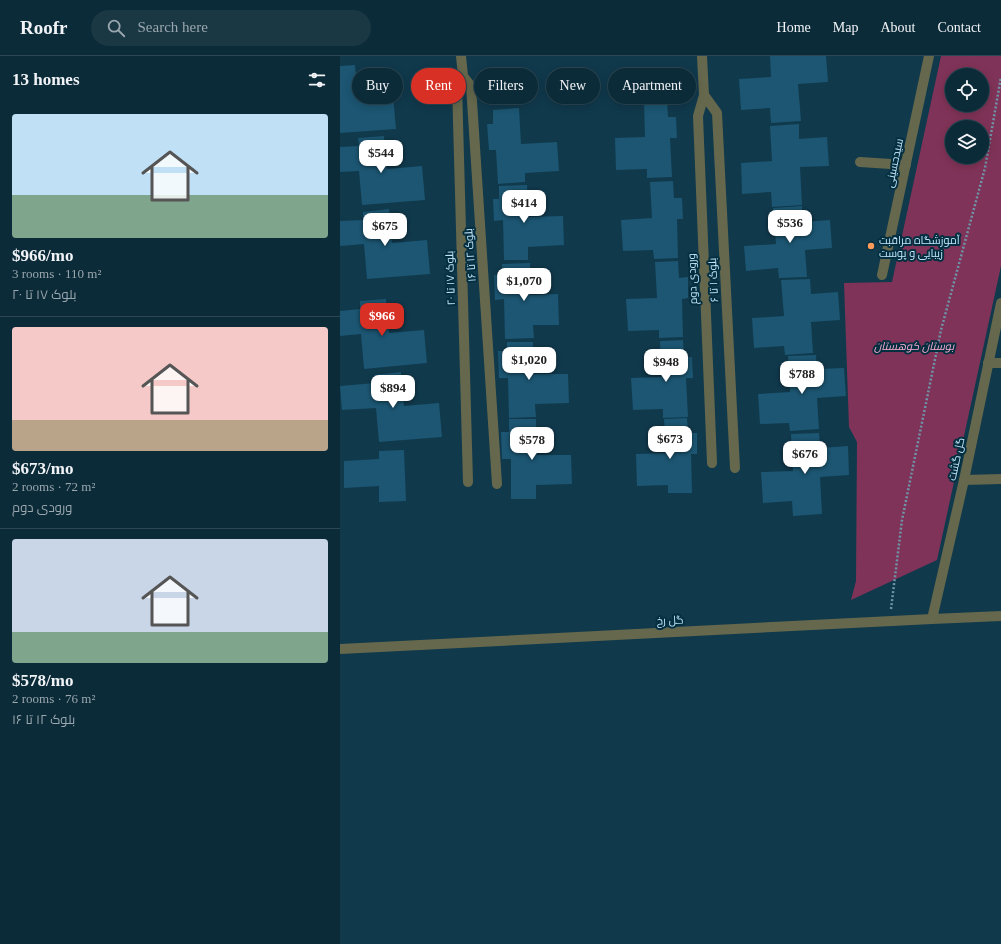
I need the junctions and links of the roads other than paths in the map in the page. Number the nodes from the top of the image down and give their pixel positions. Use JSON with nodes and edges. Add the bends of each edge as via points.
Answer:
{"nodes":[{"id":1,"x":461,"y":56,"type":"edge"},
{"id":2,"x":702,"y":56,"type":"edge"},
{"id":3,"x":929,"y":56,"type":"edge"},
{"id":4,"x":462,"y":68,"type":"edge"},
{"id":5,"x":466,"y":80,"type":"edge"},
{"id":6,"x":704,"y":95,"type":"junction"},
{"id":7,"x":458,"y":104,"type":"edge"},
{"id":8,"x":860,"y":162,"type":"dead end"},
{"id":9,"x":906,"y":165,"type":"junction"},
{"id":10,"x":882,"y":275,"type":"dead end"},
{"id":11,"x":1001,"y":303,"type":"edge"},
{"id":12,"x":1001,"y":362,"type":"edge"},
{"id":13,"x":988,"y":363,"type":"junction"},
{"id":14,"x":712,"y":463,"type":"dead end"},
{"id":15,"x":735,"y":468,"type":"dead end"},
{"id":16,"x":1001,"y":479,"type":"edge"},
{"id":17,"x":964,"y":480,"type":"junction"},
{"id":18,"x":468,"y":482,"type":"dead end"},
{"id":19,"x":497,"y":484,"type":"dead end"},
{"id":20,"x":1001,"y":616,"type":"edge"},
{"id":21,"x":932,"y":619,"type":"junction"},
{"id":22,"x":340,"y":649,"type":"edge"}],
"edges":[{"from":1,"to":4,"type":"street"},
{"from":2,"to":6,"type":"street"},
{"from":3,"to":9,"type":"street","name":"سیدحسینی"},
{"from":5,"to":19,"type":"street","name":"بلوک ۱۲ تا ۱۶","via":[[471,86]]},
{"from":6,"to":14,"type":"street","name":"ورودی دوم","via":[[698,116]]},
{"from":6,"to":15,"type":"street","name":"بلوک ۱ تا ۶","via":[[717,113]]},
{"from":7,"to":18,"type":"street","name":"بلوک ۱۷ تا ۲۰"},
{"from":8,"to":9,"type":"street"},
{"from":9,"to":10,"type":"street","name":"سیدحسینی"},
{"from":11,"to":13,"type":"street","name":"گل گشت"},
{"from":12,"to":13,"type":"street"},
{"from":13,"to":17,"type":"street","name":"گل گشت"},
{"from":16,"to":17,"type":"street"},
{"from":17,"to":21,"type":"street","name":"گل گشت"},
{"from":20,"to":21,"type":"street","name":"گل رخ"},
{"from":21,"to":22,"type":"street","name":"گل رخ"}]}
